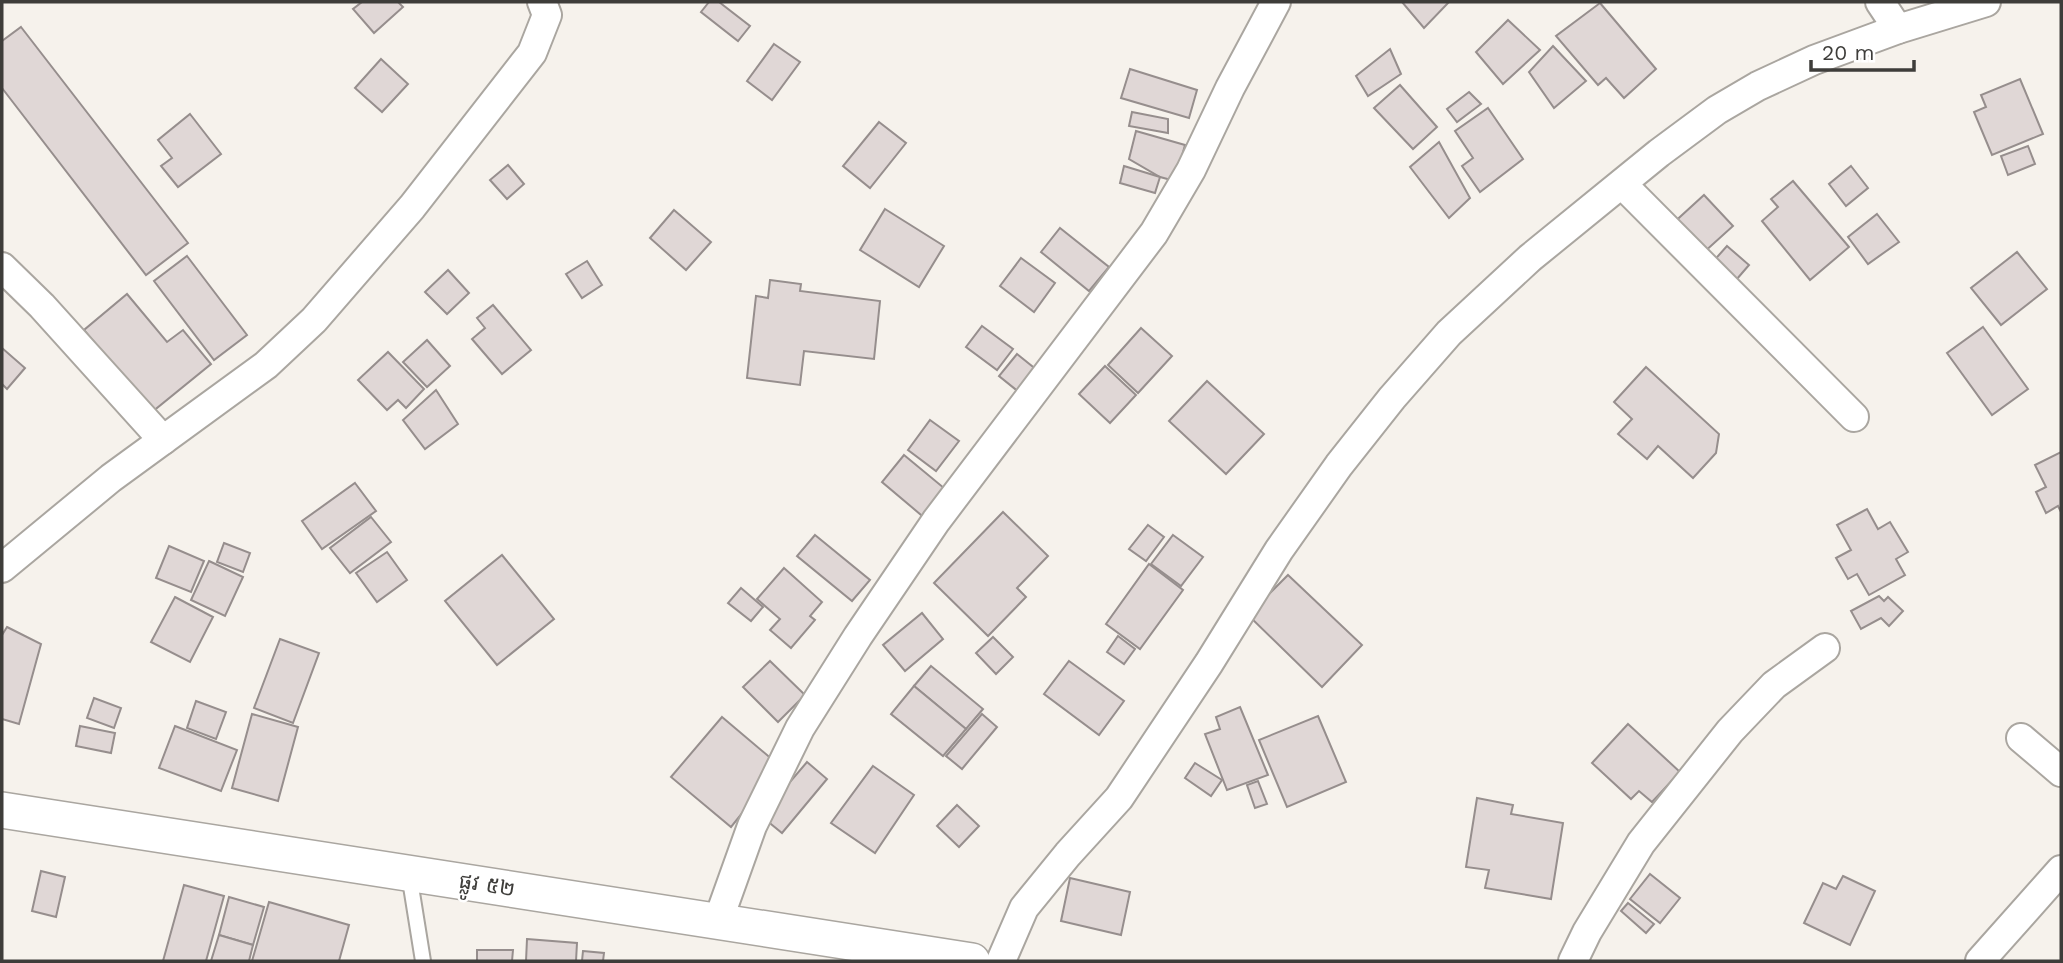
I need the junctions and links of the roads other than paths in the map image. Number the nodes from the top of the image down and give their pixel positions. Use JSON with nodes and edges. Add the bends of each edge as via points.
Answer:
{"nodes":[{"id":1,"x":542,"y":2,"type":"edge"},
{"id":2,"x":1276,"y":2,"type":"edge"},
{"id":3,"x":1880,"y":2,"type":"edge"},
{"id":4,"x":1986,"y":2,"type":"edge"},
{"id":5,"x":1898,"y":29,"type":"junction"},
{"id":6,"x":1622,"y":184,"type":"junction"},
{"id":7,"x":2,"y":267,"type":"edge"},
{"id":8,"x":1854,"y":417,"type":"dead end"},
{"id":9,"x":163,"y":440,"type":"junction"},
{"id":10,"x":2,"y":568,"type":"edge"},
{"id":11,"x":1825,"y":648,"type":"dead end"},
{"id":12,"x":2021,"y":738,"type":"dead end"},
{"id":13,"x":2061,"y":772,"type":"edge"},
{"id":14,"x":2,"y":810,"type":"edge"},
{"id":15,"x":2061,"y":870,"type":"edge"},
{"id":16,"x":409,"y":872,"type":"junction"},
{"id":17,"x":718,"y":921,"type":"junction"},
{"id":18,"x":423,"y":961,"type":"edge"},
{"id":19,"x":971,"y":961,"type":"edge"},
{"id":20,"x":1001,"y":961,"type":"edge"},
{"id":21,"x":1573,"y":961,"type":"edge"},
{"id":22,"x":1980,"y":961,"type":"edge"}],
"edges":[{"from":1,"to":9,"type":"street","via":[[547,15],[532,53],[412,207],[314,320],[266,365]]},
{"from":2,"to":17,"type":"street","via":[[1154,233],[936,521],[800,728],[752,825]]},
{"from":3,"to":5,"type":"street"},
{"from":4,"to":5,"type":"street"},
{"from":5,"to":6,"type":"street","via":[[1758,86],[1688,131]]},
{"from":6,"to":8,"type":"street"},
{"from":6,"to":20,"type":"street","via":[[1459,323],[1392,398],[1279,550],[1119,798],[1024,908]]},
{"from":7,"to":9,"type":"street"},
{"from":9,"to":10,"type":"street"},
{"from":11,"to":21,"type":"street","via":[[1774,685],[1722,741],[1641,843]]},
{"from":12,"to":13,"type":"street"},
{"from":14,"to":16,"type":"street","name":"ផ្លូវ ៥២"},
{"from":15,"to":22,"type":"street"},
{"from":16,"to":17,"type":"street","name":"ផ្លូវ ៥២"},
{"from":16,"to":18,"type":"lane"},
{"from":17,"to":19,"type":"street","name":"ផ្លូវ ៥២"}]}
